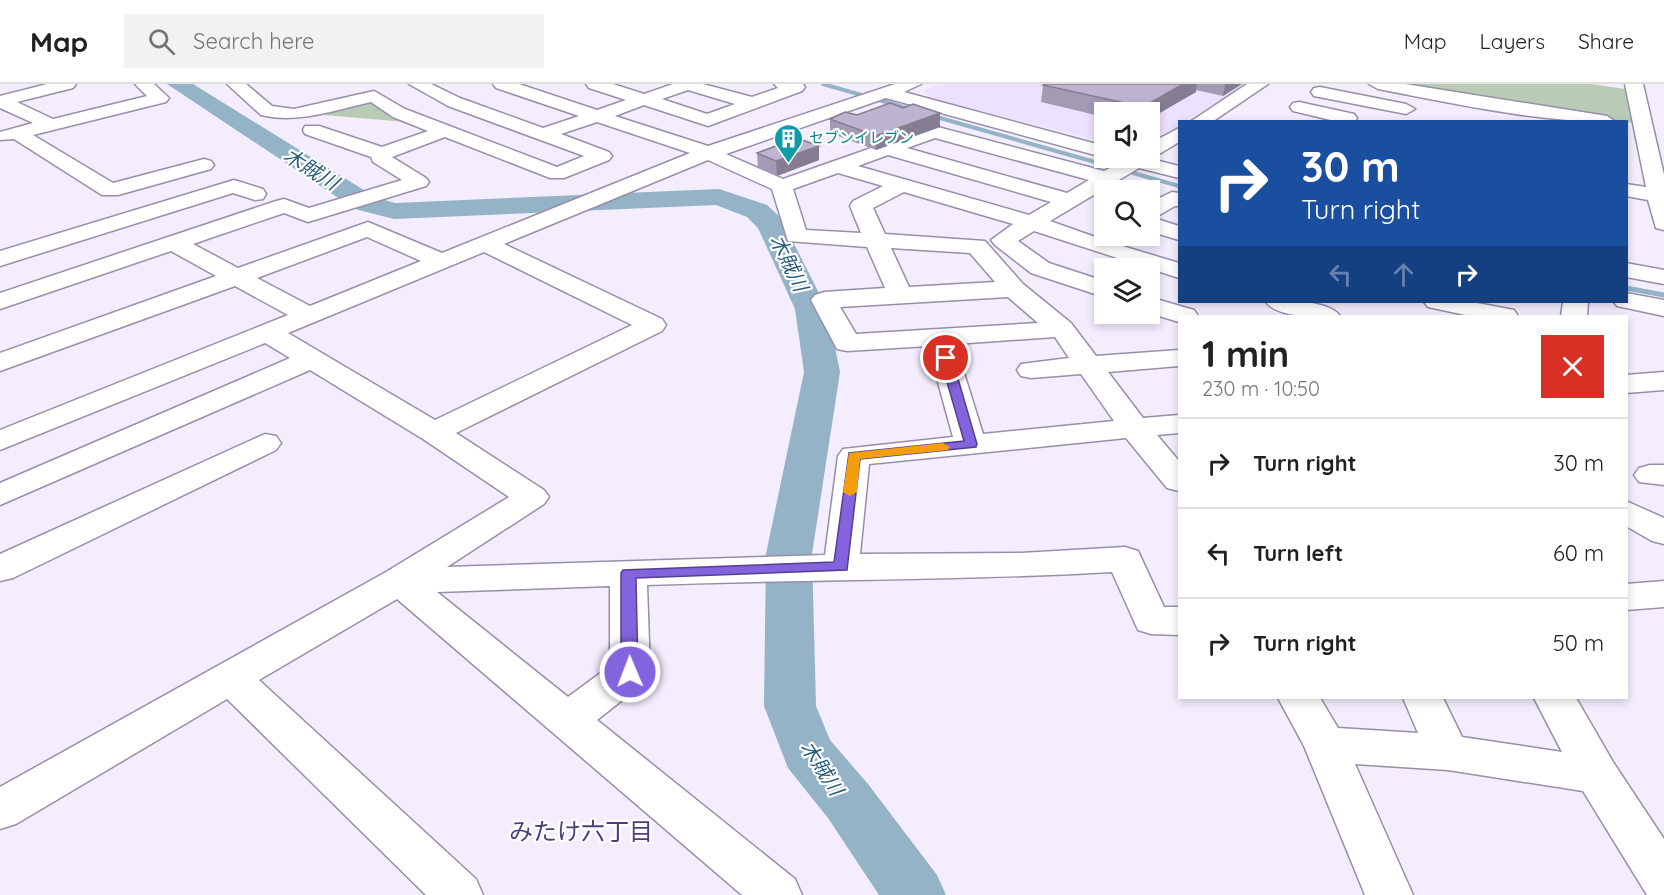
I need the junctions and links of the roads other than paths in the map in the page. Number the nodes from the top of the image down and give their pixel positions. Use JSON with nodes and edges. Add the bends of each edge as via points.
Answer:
{"nodes":[{"id":1,"x":67,"y":84,"type":"edge"},
{"id":2,"x":144,"y":84,"type":"edge"},
{"id":3,"x":236,"y":84,"type":"edge"},
{"id":4,"x":357,"y":84,"type":"edge"},
{"id":5,"x":418,"y":84,"type":"edge"},
{"id":6,"x":502,"y":84,"type":"edge"},
{"id":7,"x":595,"y":84,"type":"edge"},
{"id":8,"x":687,"y":84,"type":"edge"},
{"id":9,"x":783,"y":84,"type":"edge"},
{"id":10,"x":912,"y":84,"type":"edge"},
{"id":11,"x":1259,"y":84,"type":"edge"},
{"id":12,"x":1378,"y":84,"type":"edge"},
{"id":13,"x":1634,"y":84,"type":"edge"},
{"id":14,"x":1326,"y":88,"type":"edge"},
{"id":15,"x":304,"y":92,"type":"dead end"},
{"id":16,"x":886,"y":93,"type":"junction"},
{"id":17,"x":374,"y":96,"type":"junction"},
{"id":18,"x":644,"y":100,"type":"junction"},
{"id":19,"x":0,"y":101,"type":"edge"},
{"id":20,"x":753,"y":103,"type":"junction"},
{"id":21,"x":320,"y":106,"type":"junction"},
{"id":22,"x":1421,"y":112,"type":"dead end"},
{"id":23,"x":596,"y":116,"type":"junction"},
{"id":24,"x":1202,"y":120,"type":"edge"},
{"id":25,"x":1350,"y":120,"type":"edge"},
{"id":26,"x":1590,"y":120,"type":"edge"},
{"id":27,"x":51,"y":125,"type":"junction"},
{"id":28,"x":1635,"y":126,"type":"edge"},
{"id":29,"x":312,"y":130,"type":"dead end"},
{"id":30,"x":447,"y":130,"type":"junction"},
{"id":31,"x":543,"y":134,"type":"junction"},
{"id":32,"x":8,"y":135,"type":"edge"},
{"id":33,"x":1178,"y":135,"type":"edge"},
{"id":34,"x":1160,"y":146,"type":"edge"},
{"id":35,"x":889,"y":149,"type":"junction"},
{"id":36,"x":1094,"y":149,"type":"edge"},
{"id":37,"x":708,"y":153,"type":"junction"},
{"id":38,"x":381,"y":154,"type":"junction"},
{"id":39,"x":1160,"y":161,"type":"edge"},
{"id":40,"x":204,"y":165,"type":"dead end"},
{"id":41,"x":840,"y":167,"type":"junction"},
{"id":42,"x":1124,"y":168,"type":"edge"},
{"id":43,"x":1178,"y":171,"type":"edge"},
{"id":44,"x":1106,"y":178,"type":"junction"},
{"id":45,"x":902,"y":185,"type":"junction"},
{"id":46,"x":782,"y":186,"type":"junction"},
{"id":47,"x":1628,"y":190,"type":"edge"},
{"id":48,"x":255,"y":194,"type":"dead end"},
{"id":49,"x":1661,"y":196,"type":"edge"},
{"id":50,"x":1068,"y":200,"type":"junction"},
{"id":51,"x":1178,"y":200,"type":"edge"},
{"id":52,"x":1160,"y":206,"type":"edge"},
{"id":53,"x":167,"y":207,"type":"junction"},
{"id":54,"x":1030,"y":222,"type":"junction"},
{"id":55,"x":1664,"y":223,"type":"edge"},
{"id":56,"x":1160,"y":227,"type":"edge"},
{"id":57,"x":212,"y":230,"type":"junction"},
{"id":58,"x":1178,"y":233,"type":"edge"},
{"id":59,"x":1094,"y":238,"type":"edge"},
{"id":60,"x":877,"y":241,"type":"junction"},
{"id":61,"x":173,"y":243,"type":"junction"},
{"id":62,"x":483,"y":243,"type":"junction"},
{"id":63,"x":1120,"y":246,"type":"edge"},
{"id":64,"x":0,"y":259,"type":"edge"},
{"id":65,"x":441,"y":261,"type":"junction"},
{"id":66,"x":1628,"y":270,"type":"edge"},
{"id":67,"x":1178,"y":271,"type":"edge"},
{"id":68,"x":239,"y":276,"type":"junction"},
{"id":69,"x":1664,"y":277,"type":"edge"},
{"id":70,"x":1094,"y":287,"type":"edge"},
{"id":71,"x":1014,"y":289,"type":"junction"},
{"id":72,"x":900,"y":295,"type":"junction"},
{"id":73,"x":0,"y":300,"type":"edge"},
{"id":74,"x":1628,"y":301,"type":"edge"},
{"id":75,"x":1282,"y":303,"type":"edge"},
{"id":76,"x":1442,"y":303,"type":"edge"},
{"id":77,"x":1160,"y":308,"type":"edge"},
{"id":78,"x":1664,"y":308,"type":"edge"},
{"id":79,"x":309,"y":315,"type":"junction"},
{"id":80,"x":1182,"y":315,"type":"edge"},
{"id":81,"x":1324,"y":315,"type":"edge"},
{"id":82,"x":1500,"y":315,"type":"edge"},
{"id":83,"x":1062,"y":329,"type":"junction"},
{"id":84,"x":266,"y":333,"type":"junction"},
{"id":85,"x":939,"y":337,"type":"junction"},
{"id":86,"x":1178,"y":358,"type":"edge"},
{"id":87,"x":312,"y":359,"type":"junction"},
{"id":88,"x":0,"y":363,"type":"edge"},
{"id":89,"x":1090,"y":366,"type":"junction"},
{"id":90,"x":1031,"y":370,"type":"dead end"},
{"id":91,"x":1664,"y":381,"type":"edge"},
{"id":92,"x":1628,"y":384,"type":"edge"},
{"id":93,"x":1178,"y":424,"type":"edge"},
{"id":94,"x":1134,"y":428,"type":"junction"},
{"id":95,"x":434,"y":432,"type":"junction"},
{"id":96,"x":0,"y":441,"type":"edge"},
{"id":97,"x":265,"y":443,"type":"dead end"},
{"id":98,"x":971,"y":444,"type":"junction"},
{"id":99,"x":1178,"y":480,"type":"edge"},
{"id":100,"x":0,"y":495,"type":"edge"},
{"id":101,"x":1628,"y":513,"type":"edge"},
{"id":102,"x":1664,"y":533,"type":"edge"},
{"id":103,"x":826,"y":567,"type":"junction"},
{"id":104,"x":0,"y":569,"type":"edge"},
{"id":105,"x":628,"y":573,"type":"junction"},
{"id":106,"x":399,"y":581,"type":"junction"},
{"id":107,"x":1664,"y":594,"type":"edge"},
{"id":108,"x":1628,"y":597,"type":"edge"},
{"id":109,"x":1178,"y":621,"type":"edge"},
{"id":110,"x":230,"y":678,"type":"junction"},
{"id":111,"x":1300,"y":699,"type":"edge"},
{"id":112,"x":1424,"y":699,"type":"edge"},
{"id":113,"x":1556,"y":699,"type":"edge"},
{"id":114,"x":568,"y":720,"type":"junction"},
{"id":115,"x":1325,"y":745,"type":"junction"},
{"id":116,"x":1448,"y":752,"type":"junction"},
{"id":117,"x":1597,"y":775,"type":"junction"},
{"id":118,"x":0,"y":810,"type":"edge"},
{"id":119,"x":1664,"y":880,"type":"edge"},
{"id":120,"x":459,"y":895,"type":"edge"},
{"id":121,"x":778,"y":895,"type":"edge"},
{"id":122,"x":1389,"y":895,"type":"edge"}],
"edges":[{"from":1,"to":19,"type":"street"},
{"from":2,"to":27,"type":"street","via":[[160,98]]},
{"from":3,"to":21,"type":"street","via":[[267,111],[294,114]]},
{"from":4,"to":17,"type":"street"},
{"from":5,"to":31,"type":"street","via":[[454,102]]},
{"from":6,"to":23,"type":"street"},
{"from":7,"to":18,"type":"street"},
{"from":8,"to":18,"type":"street"},
{"from":8,"to":20,"type":"street"},
{"from":9,"to":20,"type":"street","via":[[796,87]]},
{"from":10,"to":16,"type":"street"},
{"from":11,"to":24,"type":"street"},
{"from":12,"to":26,"type":"street"},
{"from":13,"to":28,"type":"street"},
{"from":14,"to":22,"type":"street"},
{"from":14,"to":25,"type":"street","via":[[1292,112]]},
{"from":15,"to":21,"type":"street"},
{"from":16,"to":36,"type":"street"},
{"from":16,"to":37,"type":"street"},
{"from":17,"to":21,"type":"street"},
{"from":17,"to":30,"type":"street","via":[[399,113]]},
{"from":18,"to":20,"type":"street","via":[[708,120]]},
{"from":18,"to":23,"type":"street"},
{"from":19,"to":27,"type":"street"},
{"from":23,"to":31,"type":"street"},
{"from":23,"to":37,"type":"street"},
{"from":27,"to":32,"type":"street"},
{"from":28,"to":49,"type":"street"},
{"from":29,"to":38,"type":"street"},
{"from":30,"to":31,"type":"street","via":[[557,174],[602,156]]},
{"from":30,"to":38,"type":"street"},
{"from":32,"to":40,"type":"street","via":[[110,190]]},
{"from":33,"to":34,"type":"street"},
{"from":35,"to":41,"type":"street"},
{"from":35,"to":44,"type":"street","via":[[934,132]]},
{"from":35,"to":50,"type":"street"},
{"from":37,"to":46,"type":"street"},
{"from":37,"to":62,"type":"street"},
{"from":38,"to":57,"type":"street","via":[[380,158],[418,182],[308,215],[284,206]]},
{"from":39,"to":43,"type":"street"},
{"from":41,"to":45,"type":"street"},
{"from":41,"to":46,"type":"street"},
{"from":42,"to":44,"type":"street"},
{"from":44,"to":50,"type":"street"},
{"from":45,"to":54,"type":"street"},
{"from":45,"to":60,"type":"street","via":[[861,206]]},
{"from":46,"to":60,"type":"street","via":[[796,236]]},
{"from":47,"to":49,"type":"street"},
{"from":48,"to":53,"type":"street","via":[[234,186]]},
{"from":49,"to":55,"type":"street"},
{"from":50,"to":54,"type":"street"},
{"from":51,"to":52,"type":"street","via":[[1172,198]]},
{"from":53,"to":57,"type":"street"},
{"from":53,"to":64,"type":"street"},
{"from":54,"to":59,"type":"street"},
{"from":54,"to":70,"type":"street","via":[[1003,240],[1040,268]]},
{"from":56,"to":58,"type":"street"},
{"from":57,"to":61,"type":"street"},
{"from":60,"to":71,"type":"street","via":[[977,246]]},
{"from":60,"to":72,"type":"street"},
{"from":61,"to":68,"type":"street"},
{"from":61,"to":73,"type":"street"},
{"from":62,"to":65,"type":"street"},
{"from":62,"to":95,"type":"street","via":[[652,325]]},
{"from":63,"to":67,"type":"street"},
{"from":65,"to":68,"type":"street","via":[[368,229]]},
{"from":65,"to":79,"type":"street"},
{"from":66,"to":69,"type":"street"},
{"from":68,"to":79,"type":"street"},
{"from":68,"to":88,"type":"street"},
{"from":71,"to":72,"type":"street"},
{"from":71,"to":83,"type":"street"},
{"from":72,"to":85,"type":"street","via":[[824,300],[847,343]]},
{"from":74,"to":78,"type":"street"},
{"from":75,"to":81,"type":"street"},
{"from":76,"to":82,"type":"street"},
{"from":77,"to":80,"type":"street"},
{"from":79,"to":84,"type":"street"},
{"from":83,"to":85,"type":"street"},
{"from":83,"to":89,"type":"street"},
{"from":84,"to":87,"type":"street"},
{"from":84,"to":96,"type":"street"},
{"from":85,"to":98,"type":"street"},
{"from":86,"to":89,"type":"street"},
{"from":87,"to":95,"type":"street"},
{"from":87,"to":100,"type":"street"},
{"from":89,"to":90,"type":"street"},
{"from":89,"to":94,"type":"street"},
{"from":91,"to":92,"type":"street"},
{"from":93,"to":94,"type":"street"},
{"from":94,"to":98,"type":"street"},
{"from":94,"to":99,"type":"street"},
{"from":95,"to":106,"type":"street","via":[[532,497]]},
{"from":97,"to":104,"type":"street"},
{"from":98,"to":103,"type":"street","via":[[854,456]]},
{"from":101,"to":102,"type":"street"},
{"from":103,"to":105,"type":"street"},
{"from":103,"to":109,"type":"street","via":[[1021,565],[1125,559],[1151,620]]},
{"from":105,"to":106,"type":"street"},
{"from":105,"to":114,"type":"street","via":[[630,672]]},
{"from":106,"to":110,"type":"street"},
{"from":106,"to":114,"type":"street"},
{"from":107,"to":108,"type":"street"},
{"from":110,"to":118,"type":"street"},
{"from":110,"to":120,"type":"street"},
{"from":111,"to":115,"type":"street"},
{"from":112,"to":116,"type":"street"},
{"from":113,"to":117,"type":"street"},
{"from":114,"to":121,"type":"street"},
{"from":115,"to":116,"type":"street"},
{"from":115,"to":122,"type":"street"},
{"from":116,"to":117,"type":"street"},
{"from":117,"to":119,"type":"street"}]}
